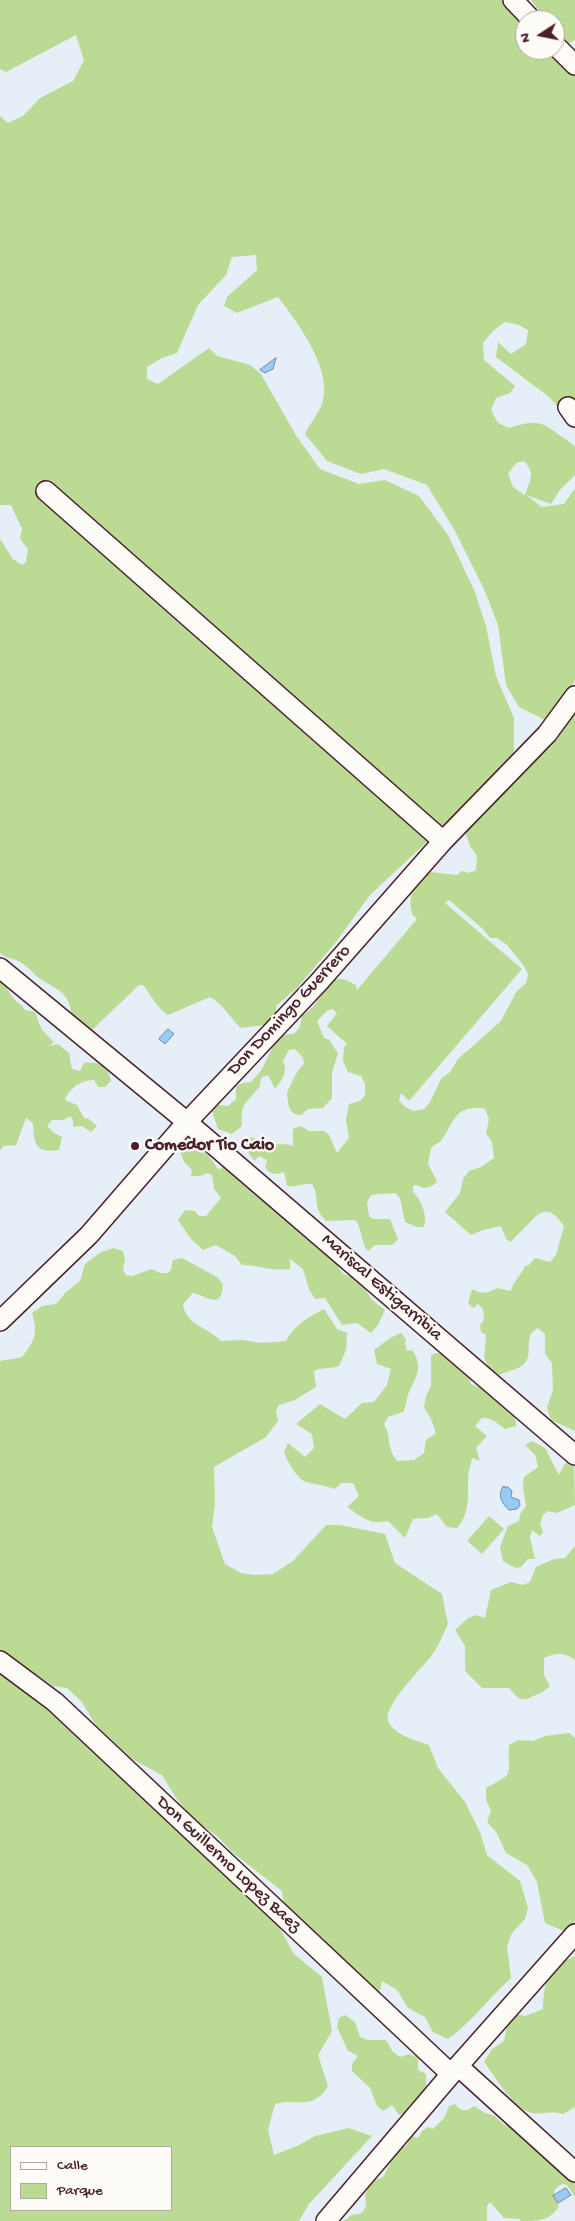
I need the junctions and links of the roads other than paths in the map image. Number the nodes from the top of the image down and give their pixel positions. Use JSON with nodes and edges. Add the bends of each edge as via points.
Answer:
{"nodes":[{"id":1,"x":514,"y":0,"type":"edge"},
{"id":2,"x":523,"y":10,"type":"edge"},
{"id":3,"x":565,"y":55,"type":"edge"},
{"id":4,"x":575,"y":65,"type":"edge"},
{"id":5,"x":46,"y":491,"type":"dead end"},
{"id":6,"x":575,"y":696,"type":"edge"},
{"id":7,"x":444,"y":841,"type":"junction"},
{"id":8,"x":0,"y":968,"type":"edge"},
{"id":9,"x":187,"y":1122,"type":"junction"},
{"id":10,"x":0,"y":1321,"type":"edge"},
{"id":11,"x":575,"y":1455,"type":"edge"},
{"id":12,"x":0,"y":1661,"type":"edge"},
{"id":13,"x":575,"y":1934,"type":"edge"},
{"id":14,"x":455,"y":2070,"type":"junction"},
{"id":15,"x":575,"y":2172,"type":"edge"},
{"id":16,"x":326,"y":2221,"type":"edge"}],
"edges":[{"from":1,"to":2,"type":"street"},
{"from":3,"to":4,"type":"street"},
{"from":5,"to":7,"type":"street"},
{"from":6,"to":7,"type":"street","name":"Don Domingo Guerrero","via":[[547,734]]},
{"from":7,"to":9,"type":"street","name":"Don Domingo Guerrero","via":[[319,982]]},
{"from":8,"to":9,"type":"street","name":"Mariscal Estigarribia"},
{"from":9,"to":10,"type":"street","name":"Don Domingo Guerrero","via":[[89,1235]]},
{"from":9,"to":11,"type":"street","name":"Mariscal Estigarribia"},
{"from":12,"to":14,"type":"street","name":"Don Guillermo Lopez Baez","via":[[55,1702]]},
{"from":13,"to":14,"type":"street"},
{"from":14,"to":15,"type":"street","name":"Don Guillermo Lopez Baez"},
{"from":14,"to":16,"type":"street"}]}
